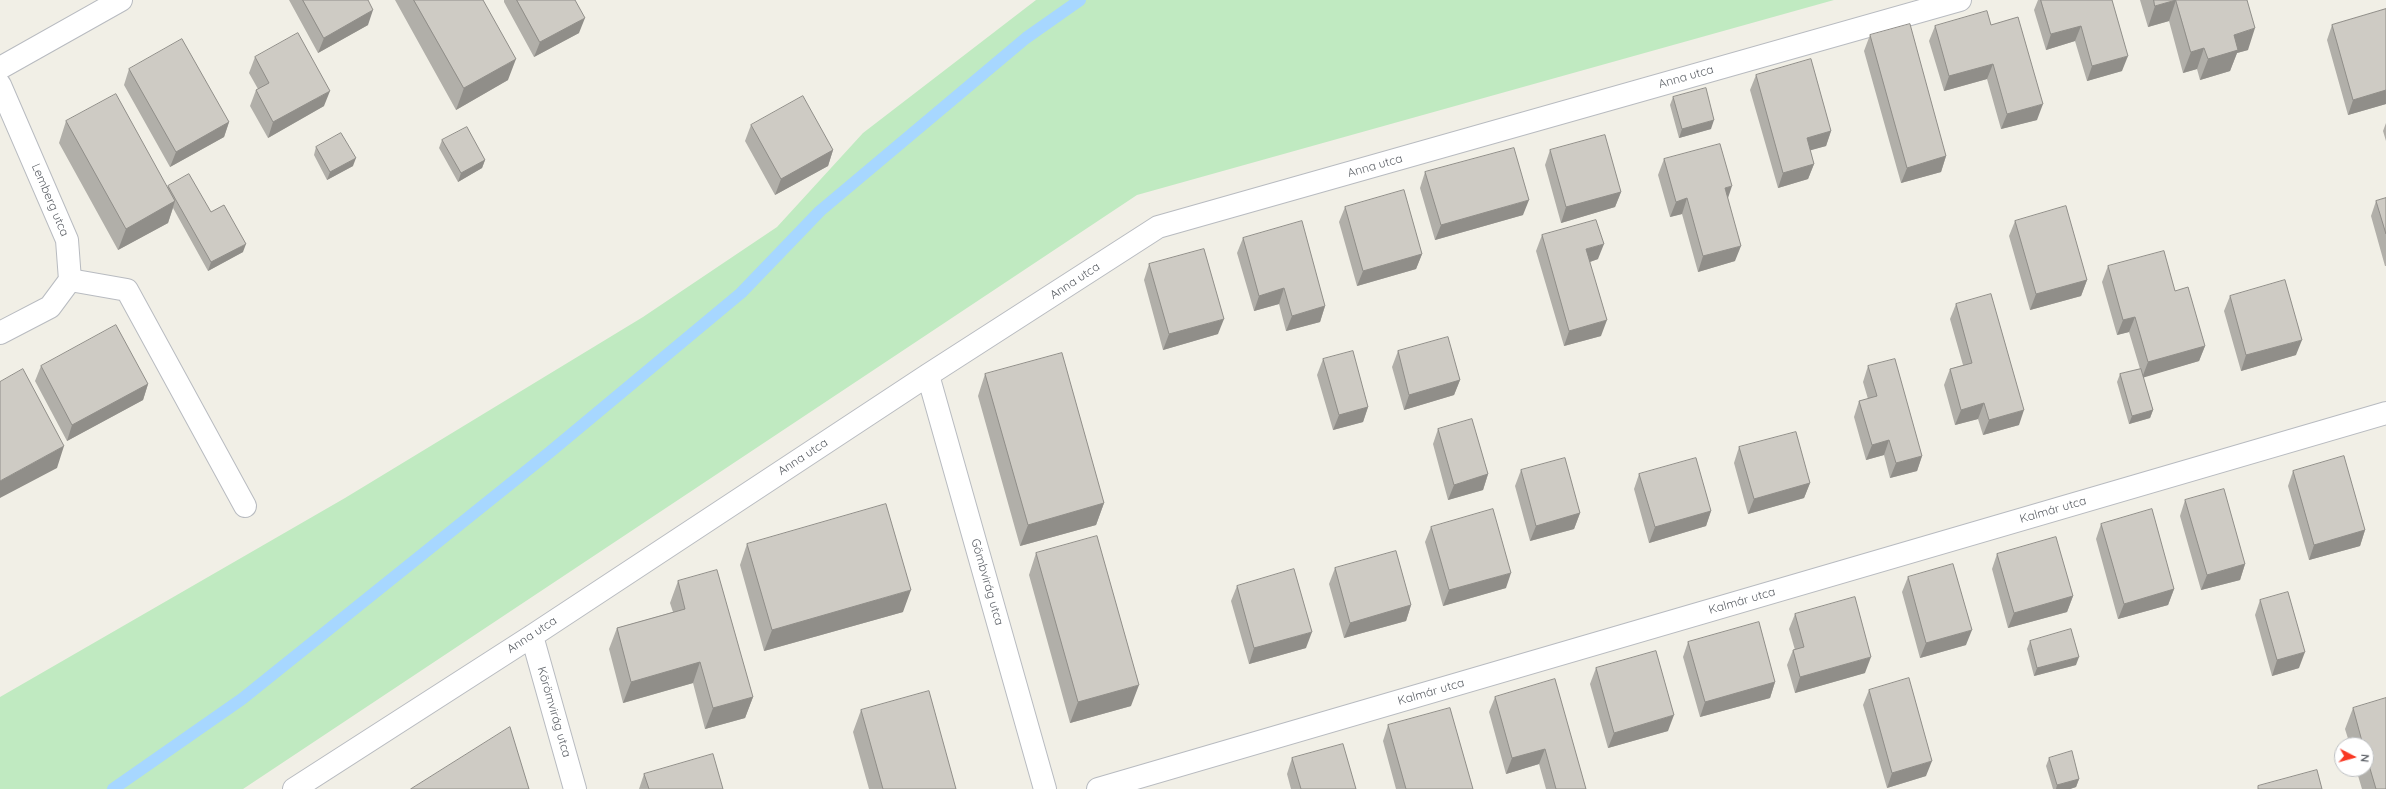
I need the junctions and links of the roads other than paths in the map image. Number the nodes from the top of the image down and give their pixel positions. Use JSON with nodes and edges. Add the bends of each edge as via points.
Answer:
{"nodes":[{"id":1,"x":121,"y":0,"type":"edge"},
{"id":2,"x":1960,"y":0,"type":"edge"},
{"id":3,"x":0,"y":68,"type":"edge"},
{"id":4,"x":0,"y":85,"type":"edge"},
{"id":5,"x":70,"y":280,"type":"junction"},
{"id":6,"x":0,"y":333,"type":"edge"},
{"id":7,"x":928,"y":374,"type":"junction"},
{"id":8,"x":2386,"y":413,"type":"edge"},
{"id":9,"x":245,"y":506,"type":"dead end"},
{"id":10,"x":532,"y":636,"type":"junction"},
{"id":11,"x":294,"y":789,"type":"edge"},
{"id":12,"x":575,"y":789,"type":"edge"},
{"id":13,"x":1045,"y":789,"type":"edge"},
{"id":14,"x":1098,"y":789,"type":"edge"}],
"edges":[{"from":1,"to":3,"type":"street"},
{"from":2,"to":7,"type":"street","name":"Anna utca","via":[[1158,227]]},
{"from":4,"to":5,"type":"street","name":"Lemberg utca","via":[[67,240]]},
{"from":5,"to":6,"type":"street","via":[[50,306]]},
{"from":5,"to":9,"type":"street","via":[[127,290]]},
{"from":7,"to":10,"type":"street","name":"Anna utca"},
{"from":7,"to":13,"type":"street","name":"Gömbvirág utca"},
{"from":8,"to":14,"type":"street","name":"Kalmár utca"},
{"from":10,"to":11,"type":"street","name":"Anna utca"},
{"from":10,"to":12,"type":"street","name":"Körömvirág utca"}]}
